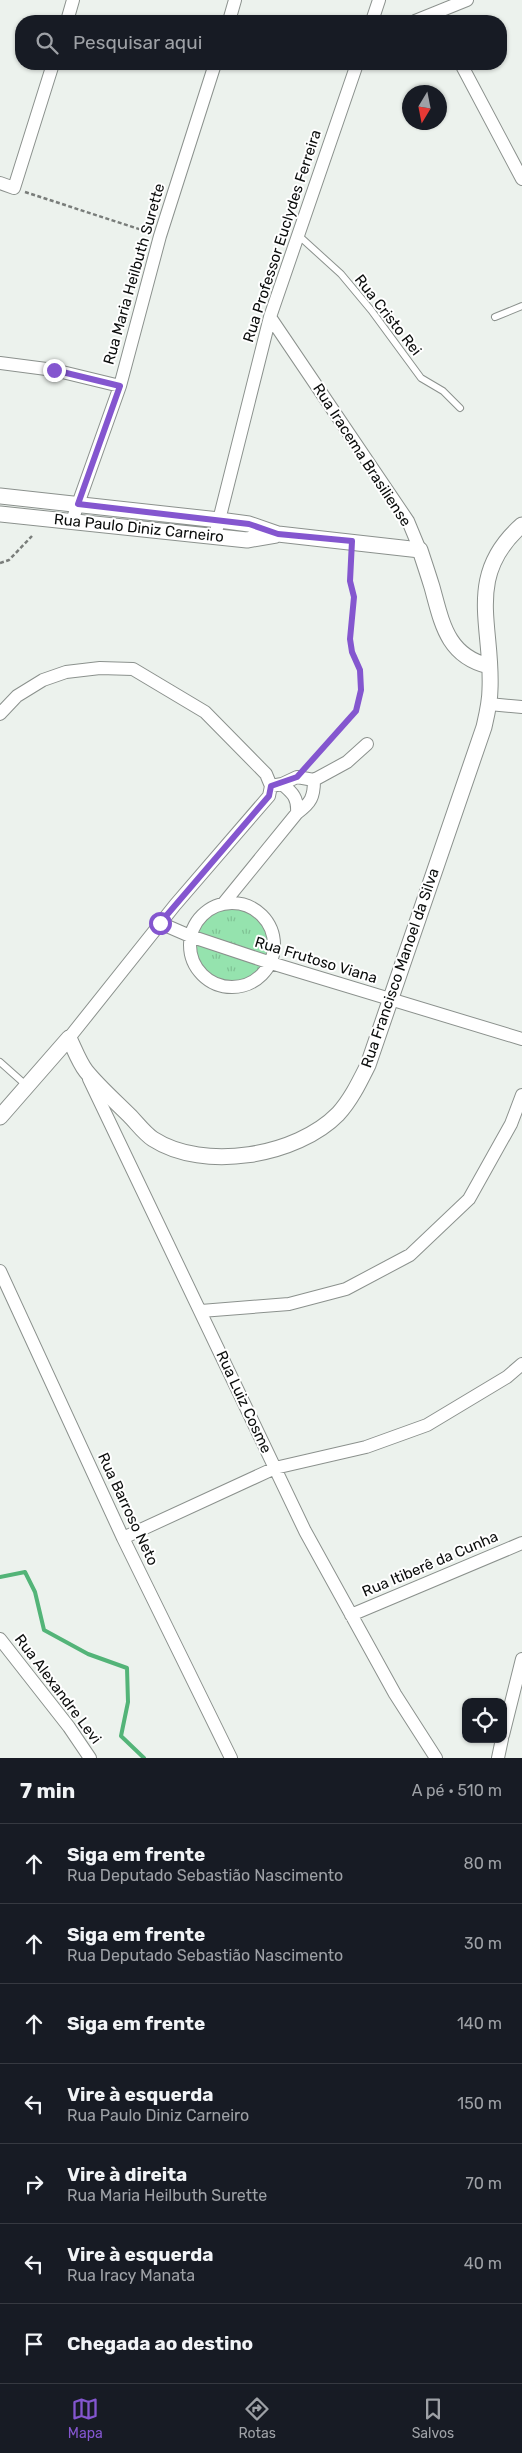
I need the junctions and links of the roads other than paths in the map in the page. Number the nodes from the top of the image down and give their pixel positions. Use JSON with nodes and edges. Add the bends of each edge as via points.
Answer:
{"nodes":[{"id":1,"x":73,"y":0,"type":"edge"},
{"id":2,"x":236,"y":0,"type":"edge"},
{"id":3,"x":379,"y":0,"type":"edge"},
{"id":4,"x":467,"y":0,"type":"edge"},
{"id":5,"x":69,"y":15,"type":"edge"},
{"id":6,"x":231,"y":15,"type":"edge"},
{"id":7,"x":374,"y":15,"type":"edge"},
{"id":8,"x":441,"y":15,"type":"edge"},
{"id":9,"x":51,"y":70,"type":"edge"},
{"id":10,"x":213,"y":70,"type":"edge"},
{"id":11,"x":355,"y":70,"type":"edge"},
{"id":12,"x":464,"y":70,"type":"edge"},
{"id":13,"x":522,"y":179,"type":"edge"},
{"id":14,"x":0,"y":183,"type":"edge"},
{"id":15,"x":298,"y":235,"type":"junction"},
{"id":16,"x":522,"y":306,"type":"edge"},
{"id":17,"x":270,"y":316,"type":"junction"},
{"id":18,"x":495,"y":317,"type":"dead end"},
{"id":19,"x":0,"y":363,"type":"edge"},
{"id":20,"x":120,"y":386,"type":"junction"},
{"id":21,"x":460,"y":408,"type":"dead end"},
{"id":22,"x":0,"y":496,"type":"edge"},
{"id":23,"x":78,"y":504,"type":"junction"},
{"id":24,"x":0,"y":514,"type":"edge"},
{"id":25,"x":219,"y":520,"type":"junction"},
{"id":26,"x":72,"y":521,"type":"junction"},
{"id":27,"x":278,"y":534,"type":"junction"},
{"id":28,"x":519,"y":534,"type":"edge"},
{"id":29,"x":215,"y":536,"type":"junction"},
{"id":30,"x":420,"y":550,"type":"junction"},
{"id":31,"x":489,"y":666,"type":"junction"},
{"id":32,"x":489,"y":704,"type":"junction"},
{"id":33,"x":522,"y":707,"type":"edge"},
{"id":34,"x":0,"y":714,"type":"edge"},
{"id":35,"x":367,"y":744,"type":"dead end"},
{"id":36,"x":314,"y":780,"type":"junction"},
{"id":37,"x":276,"y":785,"type":"junction"},
{"id":38,"x":297,"y":813,"type":"junction"},
{"id":39,"x":222,"y":904,"type":"junction"},
{"id":40,"x":160,"y":923,"type":"junction"},
{"id":41,"x":190,"y":936,"type":"junction"},
{"id":42,"x":271,"y":963,"type":"junction"},
{"id":43,"x":390,"y":1000,"type":"junction"},
{"id":44,"x":69,"y":1038,"type":"junction"},
{"id":45,"x":522,"y":1039,"type":"edge"},
{"id":46,"x":0,"y":1062,"type":"edge"},
{"id":47,"x":85,"y":1070,"type":"junction"},
{"id":48,"x":27,"y":1086,"type":"junction"},
{"id":49,"x":522,"y":1095,"type":"edge"},
{"id":50,"x":0,"y":1117,"type":"edge"},
{"id":51,"x":0,"y":1271,"type":"edge"},
{"id":52,"x":201,"y":1311,"type":"junction"},
{"id":53,"x":522,"y":1364,"type":"edge"},
{"id":54,"x":275,"y":1468,"type":"junction"},
{"id":55,"x":123,"y":1538,"type":"junction"},
{"id":56,"x":522,"y":1543,"type":"edge"},
{"id":57,"x":351,"y":1615,"type":"junction"},
{"id":58,"x":0,"y":1639,"type":"edge"},
{"id":59,"x":522,"y":1659,"type":"edge"},
{"id":60,"x":507,"y":1719,"type":"edge"},
{"id":61,"x":501,"y":1743,"type":"edge"},
{"id":62,"x":90,"y":1758,"type":"edge"},
{"id":63,"x":231,"y":1758,"type":"edge"},
{"id":64,"x":436,"y":1758,"type":"edge"},
{"id":65,"x":498,"y":1758,"type":"edge"}],
"edges":[{"from":1,"to":5,"type":"street"},
{"from":2,"to":6,"type":"street"},
{"from":3,"to":7,"type":"street"},
{"from":4,"to":8,"type":"street"},
{"from":9,"to":14,"type":"street","via":[[14,188]]},
{"from":10,"to":20,"type":"street","name":"Rua Maria Heilbuth Surette","via":[[160,236]]},
{"from":11,"to":15,"type":"street","name":"Rua Professor Euclydes Ferreira"},
{"from":12,"to":13,"type":"street"},
{"from":15,"to":17,"type":"street","name":"Rua Professor Euclydes Ferreira"},
{"from":15,"to":21,"type":"lane","name":"Rua Cristo Rei","via":[[341,274],[421,378],[443,391]]},
{"from":16,"to":18,"type":"lane"},
{"from":17,"to":25,"type":"street","name":"Rua Professor Euclydes Ferreira"},
{"from":17,"to":30,"type":"street","name":"Rua Iracema Brasiliense","via":[[408,521]]},
{"from":19,"to":20,"type":"street","via":[[54,370]]},
{"from":20,"to":23,"type":"street","name":"Rua Maria Heilbuth Surette"},
{"from":22,"to":23,"type":"street","name":"Rua Paulo Diniz Carneiro"},
{"from":23,"to":25,"type":"street","name":"Rua Paulo Diniz Carneiro"},
{"from":23,"to":26,"type":"street","name":"Rua Maria Heilbuth Surette"},
{"from":24,"to":26,"type":"street","name":"Rua Paulo Diniz Carneiro"},
{"from":25,"to":27,"type":"street","name":"Rua Paulo Diniz Carneiro","via":[[249,524]]},
{"from":25,"to":29,"type":"street","name":"Rua Professor Euclydes Ferreira"},
{"from":26,"to":29,"type":"street","name":"Rua Paulo Diniz Carneiro"},
{"from":27,"to":29,"type":"street","name":"Rua Paulo Diniz Carneiro","via":[[247,540]]},
{"from":27,"to":30,"type":"street","name":"Rua Paulo Diniz Carneiro"},
{"from":28,"to":31,"type":"street","name":"Rua Francisco Manoel da Silva","via":[[490,570],[484,617]]},
{"from":30,"to":31,"type":"street","name":"Rua Iracema Brasiliense","via":[[445,634],[466,657]]},
{"from":31,"to":32,"type":"street","name":"Rua Francisco Manoel da Silva"},
{"from":32,"to":33,"type":"street"},
{"from":32,"to":43,"type":"street","name":"Rua Francisco Manoel da Silva","via":[[484,727]]},
{"from":34,"to":37,"type":"street","via":[[17,696],[43,680],[66,672],[133,669],[205,712]]},
{"from":35,"to":36,"type":"street","via":[[347,762]]},
{"from":36,"to":37,"type":"street","via":[[297,777]]},
{"from":36,"to":38,"type":"street","via":[[311,803]]},
{"from":37,"to":38,"type":"street","via":[[294,794]]},
{"from":37,"to":40,"type":"street"},
{"from":38,"to":39,"type":"street"},
{"from":39,"to":41,"type":"street","via":[[208,911]]},
{"from":39,"to":42,"type":"street","via":[[242,904],[260,913],[272,928],[276,948]]},
{"from":40,"to":41,"type":"street","name":"Rua Frutoso Viana"},
{"from":40,"to":44,"type":"street"},
{"from":41,"to":42,"type":"street","name":"Rua Frutoso Viana"},
{"from":41,"to":42,"type":"street","via":[[190,952],[197,969],[220,986],[239,987],[257,980]]},
{"from":42,"to":43,"type":"street","name":"Rua Frutoso Viana"},
{"from":43,"to":45,"type":"street","name":"Rua Frutoso Viana"},
{"from":43,"to":47,"type":"street","name":"Rua Francisco Manoel da Silva","via":[[368,1065],[338,1114],[296,1142],[264,1152],[197,1155],[152,1139]]},
{"from":44,"to":47,"type":"street","name":"Rua Luiz Cosme"},
{"from":44,"to":48,"type":"street"},
{"from":46,"to":48,"type":"lane"},
{"from":47,"to":52,"type":"street","name":"Rua Luiz Cosme"},
{"from":48,"to":50,"type":"street"},
{"from":49,"to":52,"type":"street","via":[[511,1124],[468,1199],[410,1255],[346,1290],[289,1304]]},
{"from":51,"to":55,"type":"street","name":"Rua Barroso Neto"},
{"from":52,"to":54,"type":"street","name":"Rua Luiz Cosme"},
{"from":53,"to":54,"type":"street","via":[[507,1377],[427,1425],[366,1447]]},
{"from":54,"to":55,"type":"street"},
{"from":54,"to":57,"type":"street","name":"Rua Luiz Cosme"},
{"from":55,"to":63,"type":"street","name":"Rua Barroso Neto"},
{"from":56,"to":57,"type":"street","name":"Rua Itiberê da Cunha"},
{"from":57,"to":64,"type":"street","name":"Rua Luiz Cosme","via":[[395,1694]]},
{"from":58,"to":62,"type":"street","name":"Rua Alexandre Levi"},
{"from":59,"to":60,"type":"street"},
{"from":61,"to":65,"type":"street"}]}
